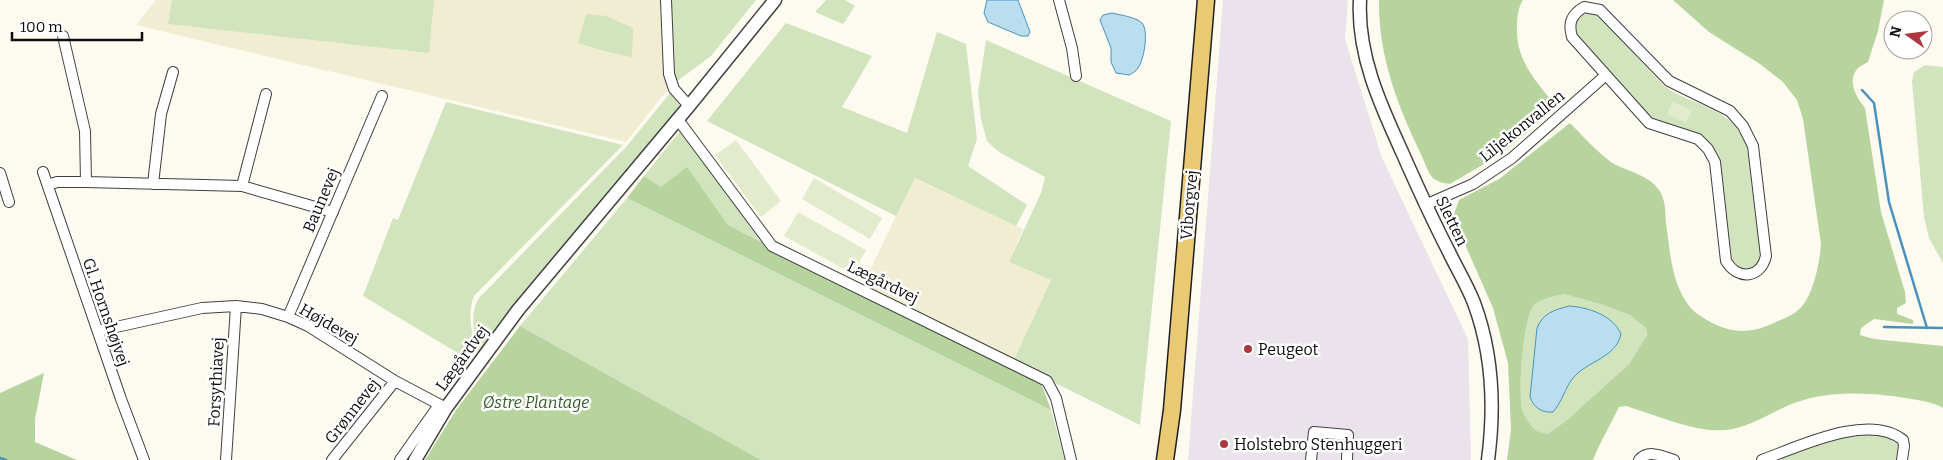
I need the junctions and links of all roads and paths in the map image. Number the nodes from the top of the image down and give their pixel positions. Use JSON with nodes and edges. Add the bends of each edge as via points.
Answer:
{"nodes":[{"id":1,"x":666,"y":0,"type":"edge"},
{"id":2,"x":775,"y":0,"type":"edge"},
{"id":3,"x":1058,"y":0,"type":"edge"},
{"id":4,"x":1206,"y":0,"type":"edge"},
{"id":5,"x":1360,"y":0,"type":"edge"},
{"id":6,"x":63,"y":36,"type":"dead end"},
{"id":7,"x":173,"y":72,"type":"dead end"},
{"id":8,"x":1606,"y":75,"type":"junction"},
{"id":9,"x":1076,"y":76,"type":"dead end"},
{"id":10,"x":266,"y":94,"type":"dead end"},
{"id":11,"x":382,"y":96,"type":"dead end"},
{"id":12,"x":689,"y":106,"type":"junction"},
{"id":13,"x":677,"y":120,"type":"junction"},
{"id":14,"x":43,"y":172,"type":"dead end"},
{"id":15,"x":0,"y":173,"type":"edge"},
{"id":16,"x":86,"y":182,"type":"junction"},
{"id":17,"x":153,"y":184,"type":"junction"},
{"id":18,"x":48,"y":185,"type":"junction"},
{"id":19,"x":242,"y":186,"type":"junction"},
{"id":20,"x":9,"y":202,"type":"dead end"},
{"id":21,"x":1425,"y":205,"type":"junction"},
{"id":22,"x":333,"y":212,"type":"junction"},
{"id":23,"x":236,"y":306,"type":"junction"},
{"id":24,"x":288,"y":317,"type":"junction"},
{"id":25,"x":98,"y":331,"type":"junction"},
{"id":26,"x":395,"y":380,"type":"junction"},
{"id":27,"x":442,"y":406,"type":"junction"},
{"id":28,"x":1172,"y":410,"type":"junction"},
{"id":29,"x":144,"y":460,"type":"edge"},
{"id":30,"x":226,"y":460,"type":"edge"},
{"id":31,"x":332,"y":460,"type":"edge"},
{"id":32,"x":400,"y":460,"type":"edge"},
{"id":33,"x":415,"y":460,"type":"edge"},
{"id":34,"x":1070,"y":460,"type":"edge"},
{"id":35,"x":1165,"y":460,"type":"edge"},
{"id":36,"x":1172,"y":460,"type":"edge"},
{"id":37,"x":1311,"y":460,"type":"edge"},
{"id":38,"x":1346,"y":460,"type":"edge"},
{"id":39,"x":1488,"y":460,"type":"edge"},
{"id":40,"x":1639,"y":460,"type":"edge"},
{"id":41,"x":1674,"y":460,"type":"edge"},
{"id":42,"x":1762,"y":460,"type":"edge"},
{"id":43,"x":1902,"y":460,"type":"edge"}],
"edges":[{"from":1,"to":12,"type":"street","via":[[669,74],[674,89]]},
{"from":2,"to":12,"type":"street","name":"Lægårdvej"},
{"from":3,"to":9,"type":"street","via":[[1072,48]]},
{"from":4,"to":28,"type":"main road","name":"Viborgvej"},
{"from":5,"to":21,"type":"street","name":"Sletten","via":[[1365,56],[1379,102]]},
{"from":6,"to":16,"type":"street","via":[[85,131]]},
{"from":7,"to":17,"type":"street","via":[[161,114]]},
{"from":8,"to":8,"type":"street","via":[[1572,37],[1571,19],[1584,7],[1600,10],[1669,82],[1730,111],[1743,126],[1753,146],[1766,256],[1756,273],[1736,272],[1726,261],[1714,162],[1708,149],[1698,140],[1649,123]]},
{"from":8,"to":21,"type":"street","name":"Liljekonvallen","via":[[1512,158],[1473,184]]},
{"from":10,"to":19,"type":"street"},
{"from":11,"to":22,"type":"street","name":"Baunevej"},
{"from":12,"to":13,"type":"street","name":"Lægårdvej"},
{"from":13,"to":27,"type":"street","name":"Lægårdvej"},
{"from":13,"to":34,"type":"street","name":"Lægårdvej","via":[[772,246],[1047,381],[1056,398]]},
{"from":14,"to":18,"type":"street","name":"Gl. Hornshøjvej"},
{"from":15,"to":20,"type":"street"},
{"from":16,"to":17,"type":"street"},
{"from":16,"to":18,"type":"street"},
{"from":17,"to":19,"type":"street"},
{"from":18,"to":25,"type":"street","name":"Gl. Hornshøjvej"},
{"from":19,"to":22,"type":"street"},
{"from":21,"to":39,"type":"street","name":"Sletten","via":[[1474,302],[1487,349],[1492,400]]},
{"from":22,"to":24,"type":"street","name":"Baunevej"},
{"from":23,"to":24,"type":"street","name":"Højdevej"},
{"from":23,"to":25,"type":"street","name":"Højdevej","via":[[202,308]]},
{"from":23,"to":30,"type":"street","name":"Forsythiavej"},
{"from":24,"to":26,"type":"street","name":"Højdevej"},
{"from":25,"to":29,"type":"street","name":"Gl. Hornshøjvej"},
{"from":26,"to":27,"type":"street","name":"Højdevej"},
{"from":26,"to":31,"type":"street","name":"Grønnevej"},
{"from":27,"to":32,"type":"street"},
{"from":27,"to":33,"type":"street","name":"Lægårdvej"},
{"from":28,"to":35,"type":"main road","name":"Viborgvej"},
{"from":28,"to":36,"type":"main road","name":"Viborgvej"},
{"from":37,"to":38,"type":"street","via":[[1314,432],[1348,435]]},
{"from":40,"to":41,"type":"street","via":[[1643,455],[1652,454]]},
{"from":42,"to":43,"type":"street","via":[[1854,430],[1898,435],[1904,446]]}]}
